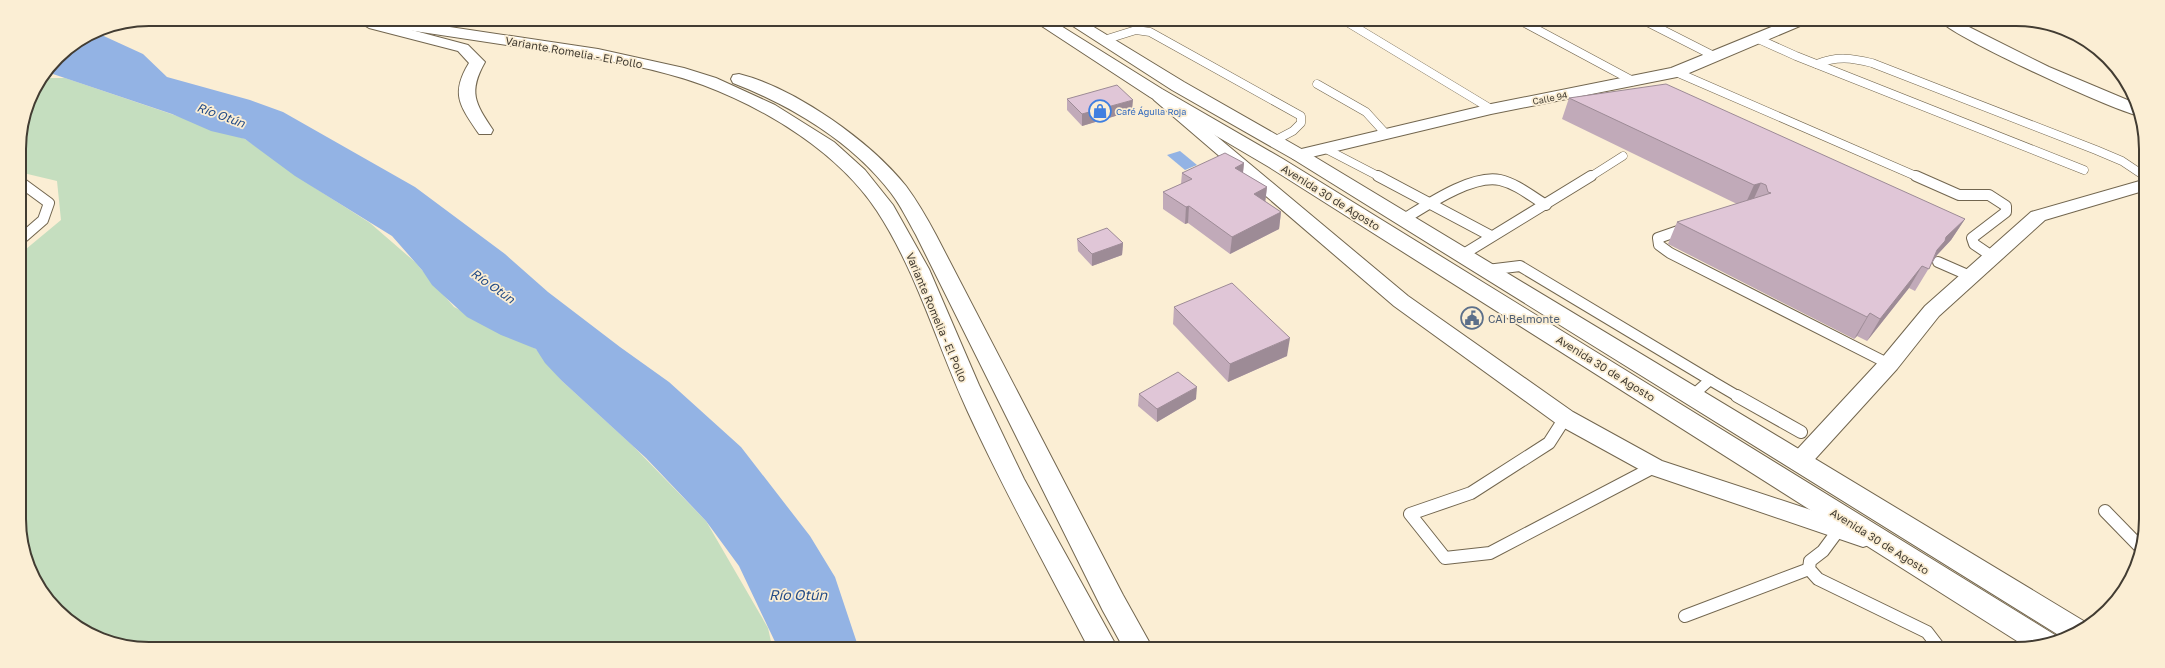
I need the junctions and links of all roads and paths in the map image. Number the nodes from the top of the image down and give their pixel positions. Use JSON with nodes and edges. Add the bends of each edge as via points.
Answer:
{"nodes":[{"id":1,"x":378,"y":26,"type":"edge"},
{"id":2,"x":414,"y":26,"type":"edge"},
{"id":3,"x":473,"y":26,"type":"edge"},
{"id":4,"x":1050,"y":26,"type":"edge"},
{"id":5,"x":1081,"y":26,"type":"edge"},
{"id":6,"x":1354,"y":26,"type":"edge"},
{"id":7,"x":1530,"y":26,"type":"edge"},
{"id":8,"x":1655,"y":26,"type":"edge"},
{"id":9,"x":1786,"y":26,"type":"edge"},
{"id":10,"x":1956,"y":26,"type":"edge"},
{"id":11,"x":1756,"y":38,"type":"junction"},
{"id":12,"x":1104,"y":40,"type":"junction"},
{"id":13,"x":1714,"y":56,"type":"junction"},
{"id":14,"x":1817,"y":64,"type":"junction"},
{"id":15,"x":1676,"y":72,"type":"junction"},
{"id":16,"x":1633,"y":81,"type":"junction"},
{"id":17,"x":1317,"y":84,"type":"dead end"},
{"id":18,"x":1156,"y":93,"type":"junction"},
{"id":19,"x":2131,"y":108,"type":"edge"},
{"id":20,"x":1491,"y":109,"type":"junction"},
{"id":21,"x":485,"y":130,"type":"dead end"},
{"id":22,"x":1386,"y":134,"type":"junction"},
{"id":23,"x":1274,"y":141,"type":"junction"},
{"id":24,"x":1326,"y":149,"type":"junction"},
{"id":25,"x":1299,"y":155,"type":"junction"},
{"id":26,"x":1623,"y":156,"type":"dead end"},
{"id":27,"x":2084,"y":170,"type":"dead end"},
{"id":28,"x":2139,"y":172,"type":"edge"},
{"id":29,"x":26,"y":186,"type":"edge"},
{"id":30,"x":2139,"y":186,"type":"edge"},
{"id":31,"x":1429,"y":205,"type":"junction"},
{"id":32,"x":1546,"y":205,"type":"junction"},
{"id":33,"x":1404,"y":219,"type":"junction"},
{"id":34,"x":1691,"y":227,"type":"edge"},
{"id":35,"x":26,"y":235,"type":"edge"},
{"id":36,"x":1492,"y":236,"type":"junction"},
{"id":37,"x":1462,"y":255,"type":"junction"},
{"id":38,"x":1993,"y":257,"type":"junction"},
{"id":39,"x":1938,"y":262,"type":"edge"},
{"id":40,"x":1487,"y":270,"type":"junction"},
{"id":41,"x":1970,"y":276,"type":"junction"},
{"id":42,"x":1889,"y":364,"type":"junction"},
{"id":43,"x":1710,"y":380,"type":"junction"},
{"id":44,"x":1692,"y":396,"type":"junction"},
{"id":45,"x":1565,"y":418,"type":"junction"},
{"id":46,"x":1801,"y":432,"type":"dead end"},
{"id":47,"x":1799,"y":462,"type":"junction"},
{"id":48,"x":1654,"y":467,"type":"junction"},
{"id":49,"x":2105,"y":511,"type":"dead end"},
{"id":50,"x":1840,"y":528,"type":"junction"},
{"id":51,"x":2136,"y":543,"type":"edge"},
{"id":52,"x":1893,"y":549,"type":"junction"},
{"id":53,"x":1809,"y":569,"type":"junction"},
{"id":54,"x":1685,"y":616,"type":"dead end"},
{"id":55,"x":2071,"y":628,"type":"edge"},
{"id":56,"x":2038,"y":640,"type":"edge"},
{"id":57,"x":1100,"y":642,"type":"edge"},
{"id":58,"x":1135,"y":642,"type":"edge"},
{"id":59,"x":1935,"y":642,"type":"edge"}],
"edges":[{"from":1,"to":21,"type":"street","via":[[463,48],[472,55],[477,62],[467,78],[466,102]]},
{"from":2,"to":57,"type":"main road","name":"Variante Romelia - El Pollo","via":[[598,54],[678,72],[716,85],[769,110],[828,146],[858,174],[890,216],[919,269],[967,385],[1012,480]]},
{"from":3,"to":58,"type":"main road","name":"Variante Romelia - El Pollo","via":[[621,48],[714,71],[753,85],[803,111],[874,163],[898,189],[926,235],[1112,603]]},
{"from":4,"to":18,"type":"main road","name":"Avenida 30 de Agosto"},
{"from":5,"to":12,"type":"main road","name":"Avenida 30 de Agosto"},
{"from":6,"to":20,"type":"lane"},
{"from":7,"to":16,"type":"lane"},
{"from":8,"to":13,"type":"lane"},
{"from":9,"to":11,"type":"main road","name":"Calle 94"},
{"from":10,"to":19,"type":"street","via":[[2041,71]]},
{"from":11,"to":13,"type":"main road","name":"Calle 94"},
{"from":11,"to":14,"type":"lane"},
{"from":12,"to":23,"type":"main road","name":"Avenida 30 de Agosto"},
{"from":12,"to":23,"type":"lane","via":[[1136,30],[1150,32],[1300,116],[1301,123],[1297,127]]},
{"from":13,"to":15,"type":"main road","name":"Calle 94"},
{"from":14,"to":27,"type":"lane"},
{"from":14,"to":28,"type":"lane","via":[[1832,57],[1846,56],[1872,62],[2096,150],[2122,161]]},
{"from":15,"to":16,"type":"main road","name":"Calle 94"},
{"from":15,"to":38,"type":"lane","via":[[1959,195],[1979,193],[2000,200],[2006,206],[2006,212],[1972,238],[1974,244]]},
{"from":16,"to":20,"type":"main road","name":"Calle 94"},
{"from":17,"to":22,"type":"lane","via":[[1366,112]]},
{"from":18,"to":45,"type":"street","via":[[1401,301]]},
{"from":18,"to":52,"type":"main road","name":"Avenida 30 de Agosto","via":[[1276,163]]},
{"from":20,"to":22,"type":"main road","name":"Calle 94"},
{"from":22,"to":24,"type":"main road","name":"Calle 94"},
{"from":23,"to":25,"type":"main road","name":"Avenida 30 de Agosto"},
{"from":24,"to":25,"type":"main road","name":"Calle 94"},
{"from":24,"to":31,"type":"lane"},
{"from":25,"to":33,"type":"main road","name":"Avenida 30 de Agosto"},
{"from":26,"to":32,"type":"lane"},
{"from":29,"to":35,"type":"lane","via":[[49,203],[43,220]]},
{"from":30,"to":38,"type":"street","via":[[2038,216]]},
{"from":31,"to":32,"type":"lane","via":[[1480,180],[1494,179],[1509,184]]},
{"from":31,"to":33,"type":"lane"},
{"from":31,"to":36,"type":"lane"},
{"from":32,"to":36,"type":"lane"},
{"from":33,"to":37,"type":"main road","name":"Avenida 30 de Agosto"},
{"from":34,"to":42,"type":"lane","via":[[1658,238],[1659,245],[1670,253]]},
{"from":36,"to":37,"type":"lane"},
{"from":37,"to":40,"type":"main road","name":"Avenida 30 de Agosto"},
{"from":38,"to":41,"type":"street"},
{"from":39,"to":41,"type":"lane"},
{"from":40,"to":43,"type":"lane","via":[[1520,266]]},
{"from":40,"to":44,"type":"main road","name":"Avenida 30 de Agosto"},
{"from":41,"to":42,"type":"street","via":[[1932,311]]},
{"from":42,"to":47,"type":"street"},
{"from":43,"to":44,"type":"lane"},
{"from":43,"to":46,"type":"lane"},
{"from":44,"to":47,"type":"main road","name":"Avenida 30 de Agosto"},
{"from":45,"to":48,"type":"street"},
{"from":45,"to":48,"type":"lane","via":[[1549,443],[1471,493],[1410,514],[1445,558],[1490,553]]},
{"from":47,"to":55,"type":"main road","name":"Avenida 30 de Agosto"},
{"from":48,"to":50,"type":"street"},
{"from":49,"to":51,"type":"lane"},
{"from":50,"to":52,"type":"street"},
{"from":50,"to":53,"type":"lane","via":[[1823,551],[1810,561]]},
{"from":52,"to":56,"type":"main road","name":"Avenida 30 de Agosto"},
{"from":53,"to":54,"type":"lane"},
{"from":53,"to":59,"type":"lane","via":[[1818,579],[1927,632]]}]}
